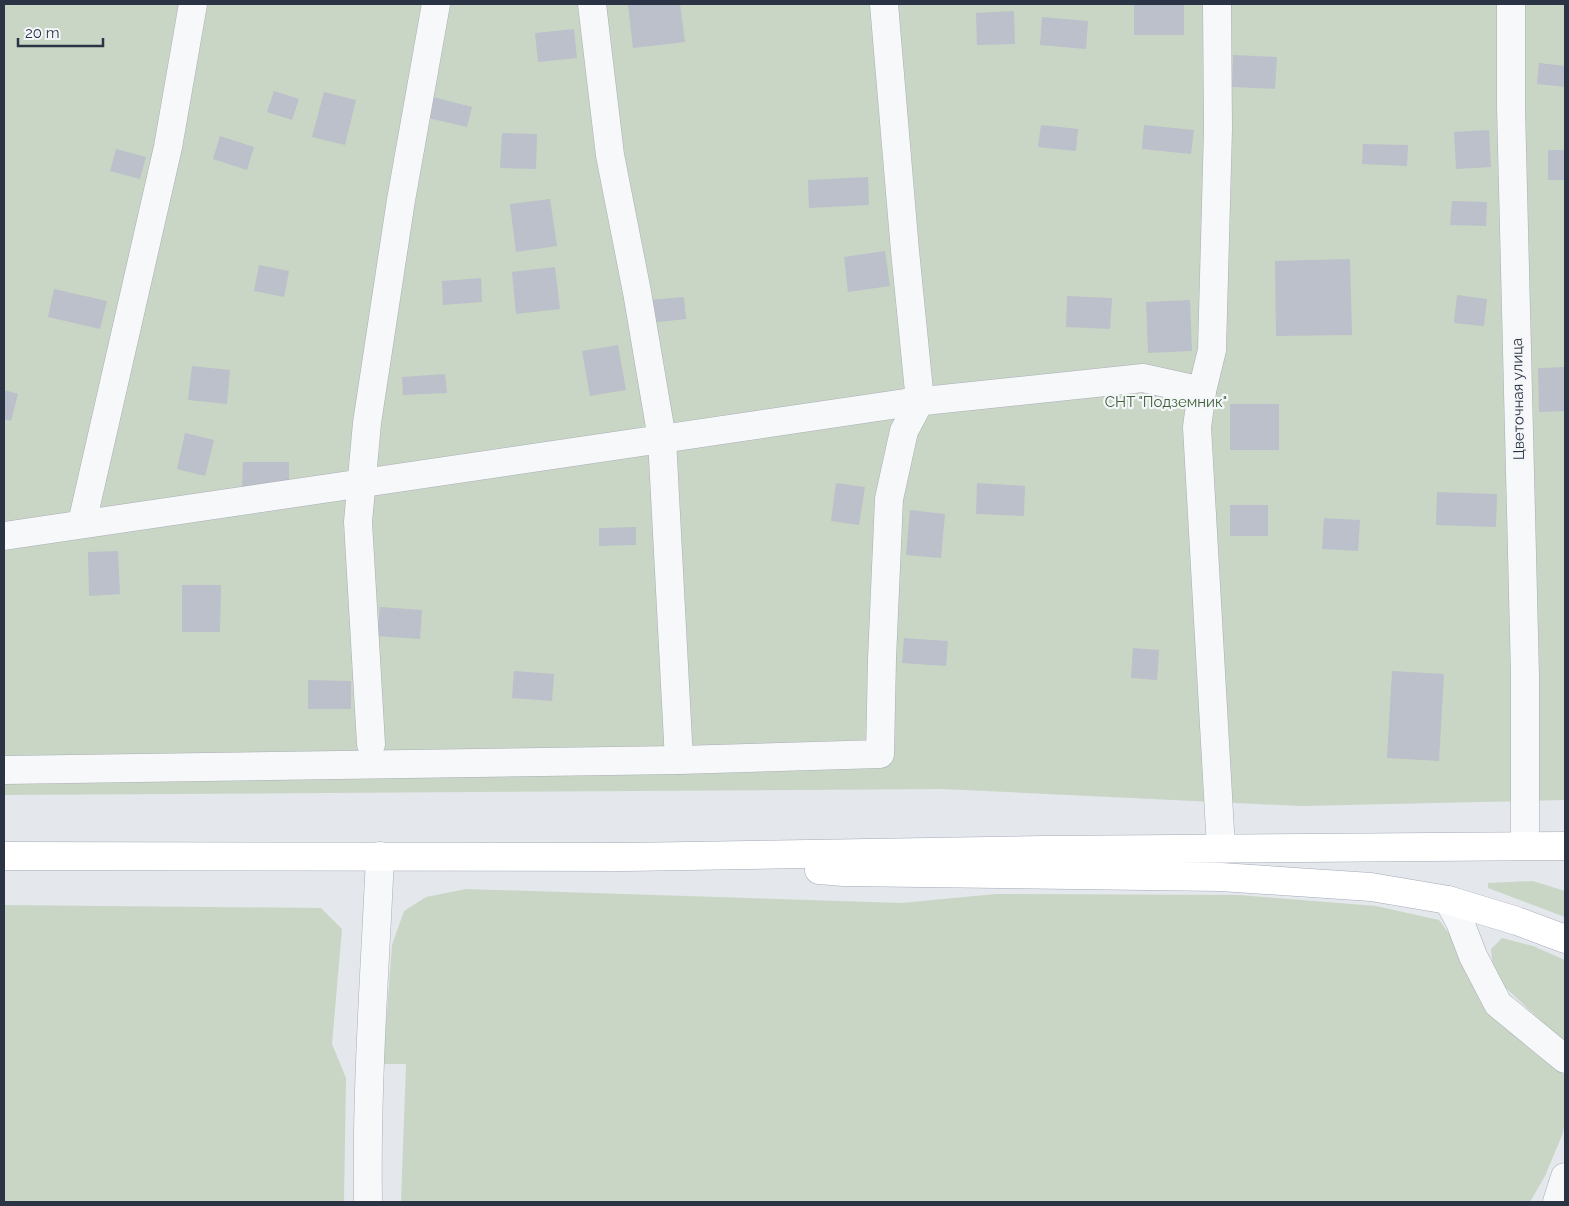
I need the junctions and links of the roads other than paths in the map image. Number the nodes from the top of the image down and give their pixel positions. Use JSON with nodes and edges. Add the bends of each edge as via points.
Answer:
{"nodes":[{"id":1,"x":193,"y":4,"type":"edge"},
{"id":2,"x":436,"y":4,"type":"edge"},
{"id":3,"x":592,"y":4,"type":"edge"},
{"id":4,"x":884,"y":4,"type":"edge"},
{"id":5,"x":1218,"y":4,"type":"edge"},
{"id":6,"x":1511,"y":4,"type":"edge"},
{"id":7,"x":1202,"y":391,"type":"junction"},
{"id":8,"x":920,"y":401,"type":"junction"},
{"id":9,"x":662,"y":439,"type":"junction"},
{"id":10,"x":361,"y":484,"type":"junction"},
{"id":11,"x":82,"y":524,"type":"junction"},
{"id":12,"x":4,"y":536,"type":"edge"},
{"id":13,"x":371,"y":744,"type":"dead end"},
{"id":14,"x":679,"y":760,"type":"junction"},
{"id":15,"x":4,"y":770,"type":"edge"},
{"id":16,"x":1525,"y":846,"type":"junction"},
{"id":17,"x":1565,"y":846,"type":"edge"},
{"id":18,"x":1221,"y":848,"type":"junction"},
{"id":19,"x":4,"y":856,"type":"edge"},
{"id":20,"x":380,"y":856,"type":"junction"},
{"id":21,"x":626,"y":856,"type":"junction"},
{"id":22,"x":1448,"y":900,"type":"junction"},
{"id":23,"x":1565,"y":939,"type":"edge"},
{"id":24,"x":1565,"y":1059,"type":"edge"},
{"id":25,"x":1565,"y":1178,"type":"edge"},
{"id":26,"x":368,"y":1202,"type":"edge"},
{"id":27,"x":1557,"y":1202,"type":"edge"}],
"edges":[{"from":1,"to":11,"type":"street","via":[[168,147]]},
{"from":2,"to":10,"type":"street","via":[[401,200]]},
{"from":3,"to":9,"type":"street","via":[[610,154]]},
{"from":4,"to":8,"type":"street"},
{"from":5,"to":7,"type":"street","via":[[1212,350]]},
{"from":6,"to":16,"type":"street","name":"Цветочная улица"},
{"from":7,"to":8,"type":"street","via":[[1143,378]]},
{"from":7,"to":18,"type":"street","via":[[1197,427]]},
{"from":8,"to":9,"type":"street"},
{"from":8,"to":14,"type":"street","via":[[904,431],[889,500],[880,754]]},
{"from":9,"to":10,"type":"street"},
{"from":9,"to":14,"type":"street"},
{"from":10,"to":11,"type":"street"},
{"from":10,"to":13,"type":"street","via":[[358,522]]},
{"from":11,"to":12,"type":"street"},
{"from":14,"to":15,"type":"street"},
{"from":16,"to":17,"type":"main road"},
{"from":16,"to":18,"type":"main road"},
{"from":18,"to":21,"type":"main road"},
{"from":19,"to":20,"type":"main road"},
{"from":20,"to":21,"type":"main road"},
{"from":20,"to":26,"type":"street"},
{"from":21,"to":22,"type":"main road","via":[[844,872],[1221,877],[1371,887]]},
{"from":22,"to":23,"type":"main road"},
{"from":22,"to":24,"type":"street","via":[[1498,1004]]},
{"from":25,"to":27,"type":"street"}]}
